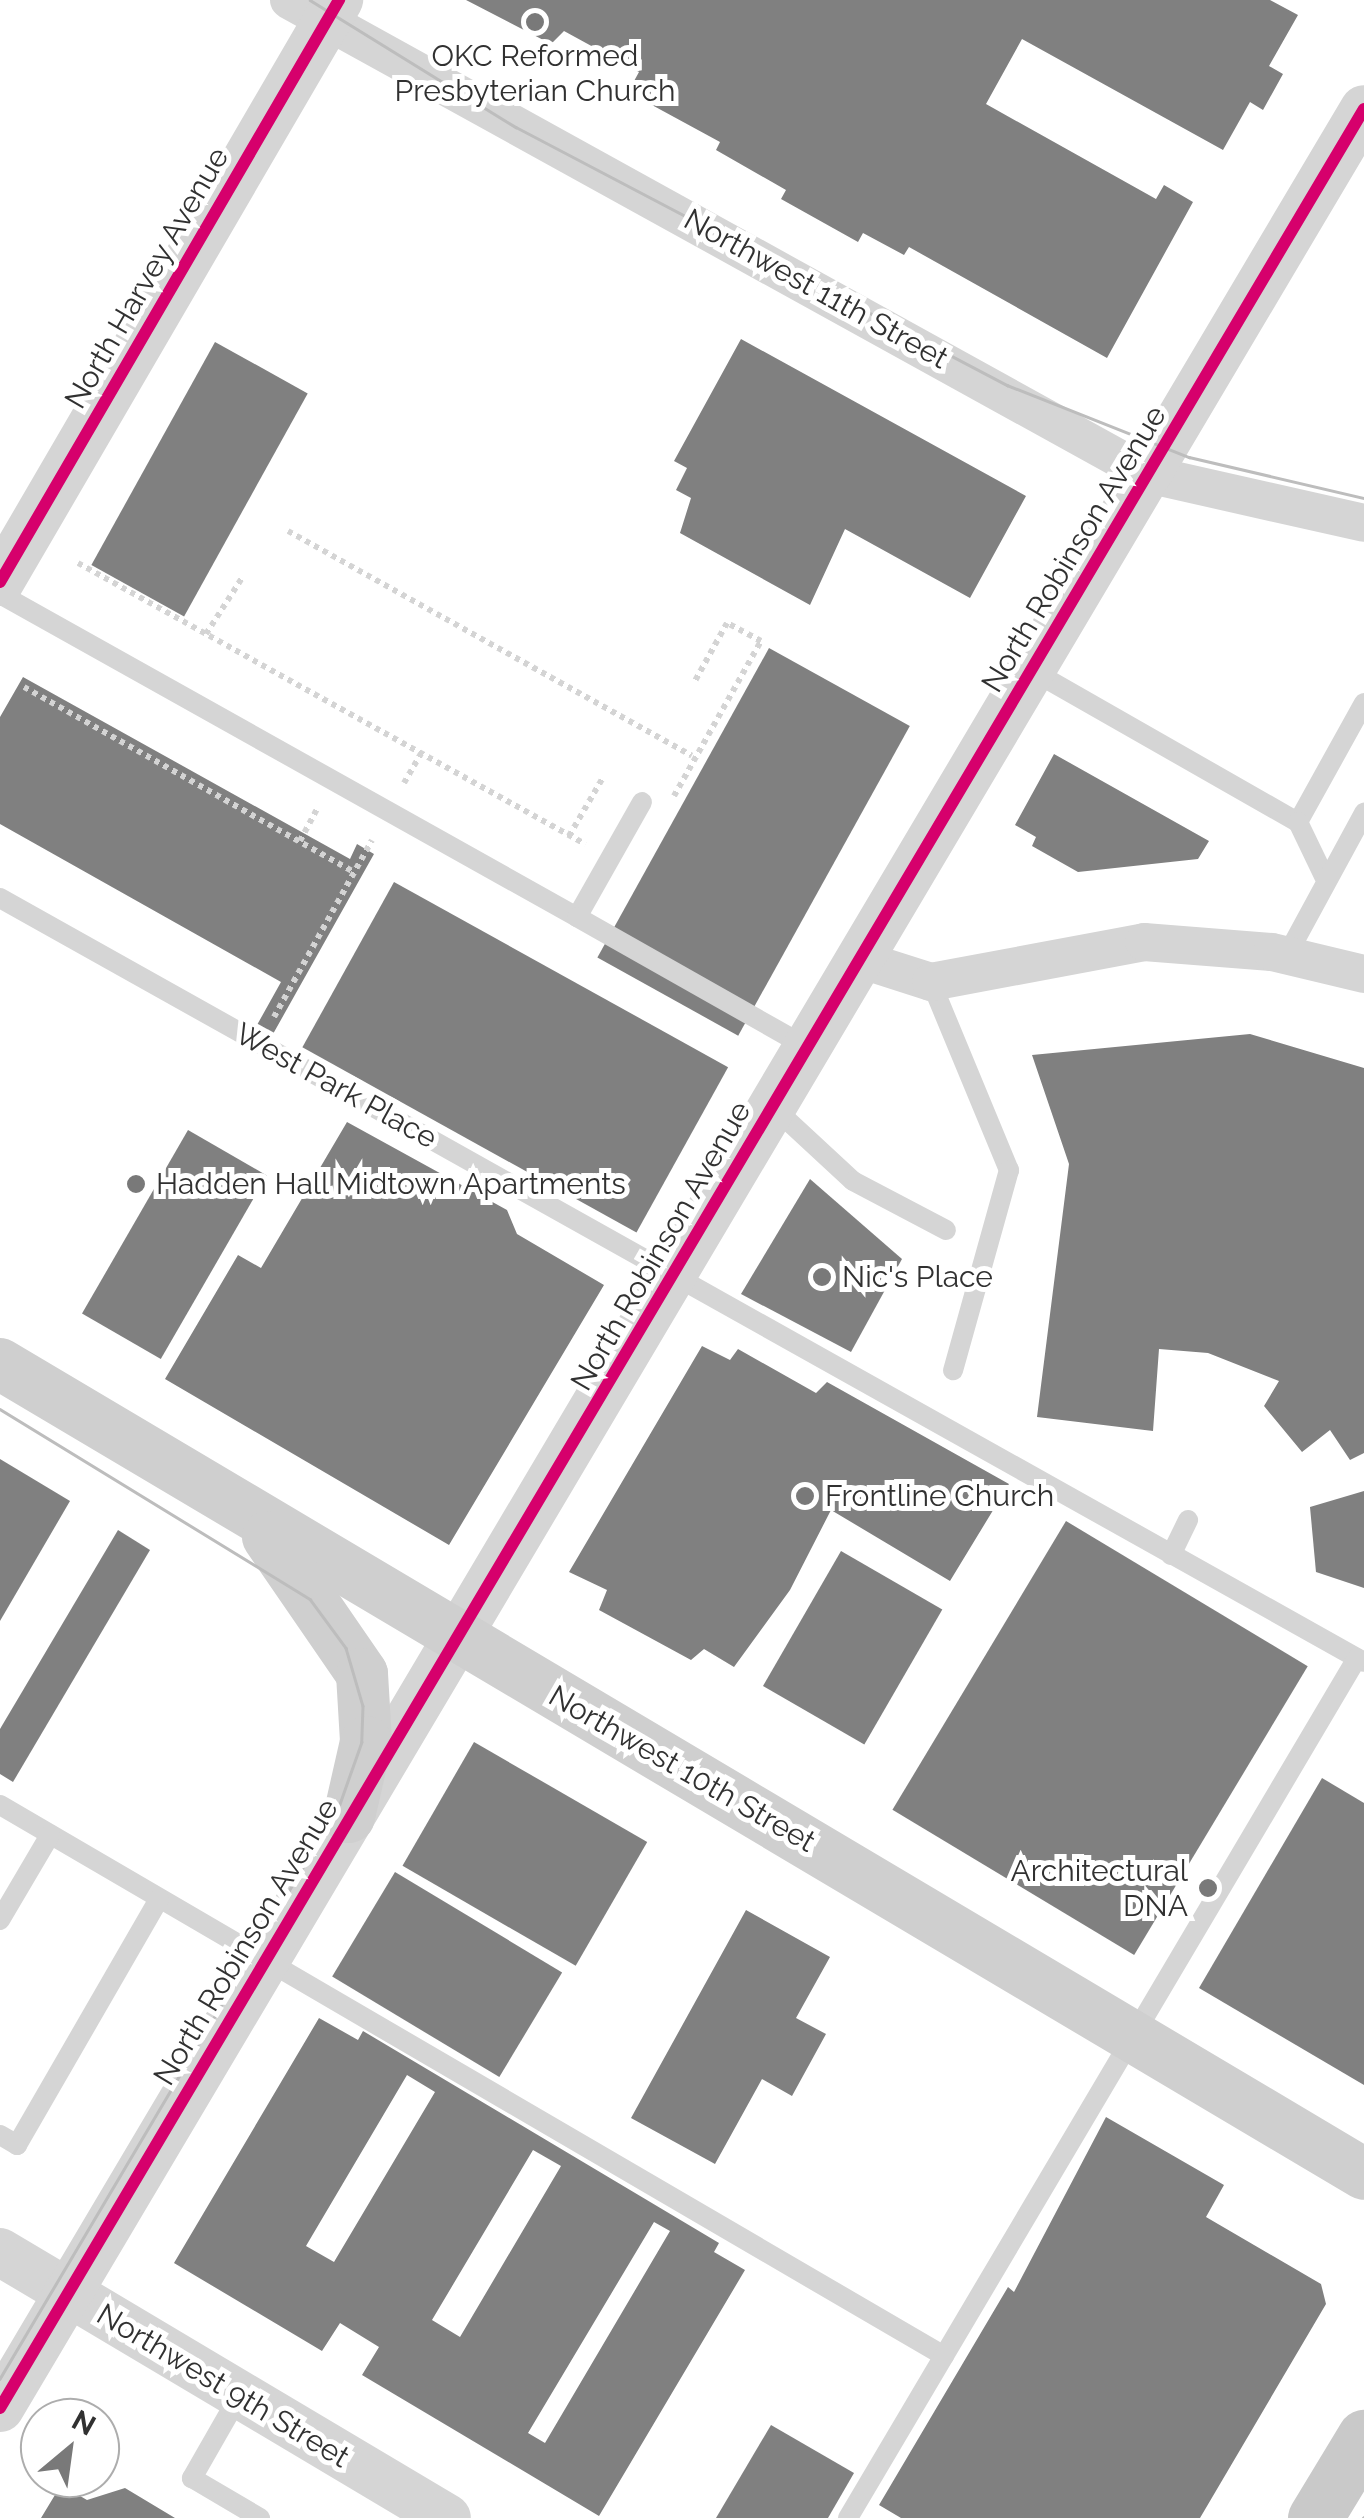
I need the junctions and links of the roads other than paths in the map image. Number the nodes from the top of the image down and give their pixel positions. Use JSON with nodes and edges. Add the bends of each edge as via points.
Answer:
{"nodes":[{"id":1,"x":318,"y":7,"type":"edge"},
{"id":2,"x":1364,"y":108,"type":"edge"},
{"id":3,"x":1147,"y":474,"type":"junction"},
{"id":4,"x":1364,"y":522,"type":"edge"},
{"id":5,"x":0,"y":582,"type":"edge"},
{"id":6,"x":0,"y":594,"type":"edge"},
{"id":7,"x":1030,"y":670,"type":"junction"},
{"id":8,"x":1364,"y":703,"type":"edge"},
{"id":9,"x":642,"y":802,"type":"dead end"},
{"id":10,"x":1364,"y":813,"type":"edge"},
{"id":11,"x":1298,"y":822,"type":"junction"},
{"id":12,"x":1324,"y":876,"type":"junction"},
{"id":13,"x":0,"y":898,"type":"edge"},
{"id":14,"x":576,"y":917,"type":"junction"},
{"id":15,"x":1287,"y":955,"type":"junction"},
{"id":16,"x":859,"y":960,"type":"junction"},
{"id":17,"x":1364,"y":974,"type":"edge"},
{"id":18,"x":931,"y":982,"type":"junction"},
{"id":19,"x":807,"y":1046,"type":"junction"},
{"id":20,"x":772,"y":1106,"type":"junction"},
{"id":21,"x":946,"y":1230,"type":"dead end"},
{"id":22,"x":672,"y":1276,"type":"junction"},
{"id":23,"x":0,"y":1364,"type":"edge"},
{"id":24,"x":954,"y":1370,"type":"dead end"},
{"id":25,"x":249,"y":1512,"type":"junction"},
{"id":26,"x":1188,"y":1520,"type":"dead end"},
{"id":27,"x":1171,"y":1556,"type":"junction"},
{"id":28,"x":457,"y":1638,"type":"junction"},
{"id":29,"x":1360,"y":1660,"type":"edge"},
{"id":30,"x":0,"y":1805,"type":"edge"},
{"id":31,"x":349,"y":1817,"type":"junction"},
{"id":32,"x":50,"y":1835,"type":"junction"},
{"id":33,"x":159,"y":1900,"type":"junction"},
{"id":34,"x":0,"y":1920,"type":"edge"},
{"id":35,"x":264,"y":1962,"type":"junction"},
{"id":36,"x":1133,"y":2034,"type":"junction"},
{"id":37,"x":0,"y":2136,"type":"edge"},
{"id":38,"x":1364,"y":2174,"type":"edge"},
{"id":39,"x":0,"y":2252,"type":"edge"},
{"id":40,"x":68,"y":2294,"type":"junction"},
{"id":41,"x":944,"y":2356,"type":"junction"},
{"id":42,"x":239,"y":2396,"type":"junction"},
{"id":43,"x":0,"y":2408,"type":"edge"},
{"id":44,"x":1364,"y":2437,"type":"edge"},
{"id":45,"x":260,"y":2518,"type":"edge"},
{"id":46,"x":447,"y":2518,"type":"edge"},
{"id":47,"x":848,"y":2518,"type":"edge"},
{"id":48,"x":1315,"y":2518,"type":"edge"}],
"edges":[{"from":1,"to":3,"type":"street","name":"Northwest 11th Street"},
{"from":1,"to":5,"type":"street","name":"North Harvey Avenue"},
{"from":2,"to":3,"type":"street","name":"North Robinson Avenue"},
{"from":3,"to":4,"type":"street","name":"Northwest 11th Street"},
{"from":3,"to":7,"type":"street","name":"North Robinson Avenue"},
{"from":6,"to":14,"type":"lane"},
{"from":7,"to":11,"type":"lane"},
{"from":7,"to":16,"type":"street","name":"North Robinson Avenue"},
{"from":8,"to":11,"type":"lane"},
{"from":9,"to":14,"type":"lane"},
{"from":10,"to":12,"type":"lane"},
{"from":11,"to":12,"type":"lane"},
{"from":12,"to":15,"type":"lane"},
{"from":13,"to":22,"type":"lane","name":"West Park Place"},
{"from":14,"to":19,"type":"lane"},
{"from":15,"to":17,"type":"street"},
{"from":15,"to":18,"type":"street","via":[[1144,942]]},
{"from":16,"to":18,"type":"street"},
{"from":16,"to":19,"type":"street","name":"North Robinson Avenue"},
{"from":18,"to":24,"type":"lane","via":[[1009,1170]]},
{"from":19,"to":20,"type":"street","name":"North Robinson Avenue"},
{"from":20,"to":21,"type":"lane","via":[[853,1181]]},
{"from":20,"to":22,"type":"street","name":"North Robinson Avenue"},
{"from":22,"to":27,"type":"lane","name":"West Park Place"},
{"from":22,"to":28,"type":"street","name":"North Robinson Avenue"},
{"from":23,"to":25,"type":"main road","name":"Northwest 10th Street"},
{"from":25,"to":28,"type":"main road","name":"Northwest 10th Street"},
{"from":25,"to":31,"type":"main road","via":[[332,1618],[362,1674],[366,1742]]},
{"from":26,"to":27,"type":"lane"},
{"from":27,"to":29,"type":"lane","name":"West Park Place"},
{"from":28,"to":31,"type":"street","name":"North Robinson Avenue"},
{"from":28,"to":36,"type":"main road","name":"Northwest 10th Street"},
{"from":29,"to":36,"type":"lane"},
{"from":30,"to":32,"type":"lane"},
{"from":31,"to":35,"type":"street","name":"North Robinson Avenue"},
{"from":32,"to":33,"type":"lane"},
{"from":32,"to":34,"type":"lane"},
{"from":33,"to":35,"type":"lane"},
{"from":33,"to":37,"type":"lane","via":[[17,2145]]},
{"from":35,"to":40,"type":"street","name":"North Robinson Avenue"},
{"from":35,"to":41,"type":"lane"},
{"from":36,"to":38,"type":"main road","name":"Northwest 10th Street"},
{"from":36,"to":41,"type":"lane"},
{"from":39,"to":40,"type":"street","name":"Northwest 9th Street"},
{"from":40,"to":42,"type":"street","name":"Northwest 9th Street"},
{"from":40,"to":43,"type":"street","name":"North Robinson Avenue"},
{"from":41,"to":47,"type":"lane"},
{"from":42,"to":45,"type":"lane","via":[[192,2478]]},
{"from":42,"to":46,"type":"street","name":"Northwest 9th Street"},
{"from":44,"to":48,"type":"main road"}]}
